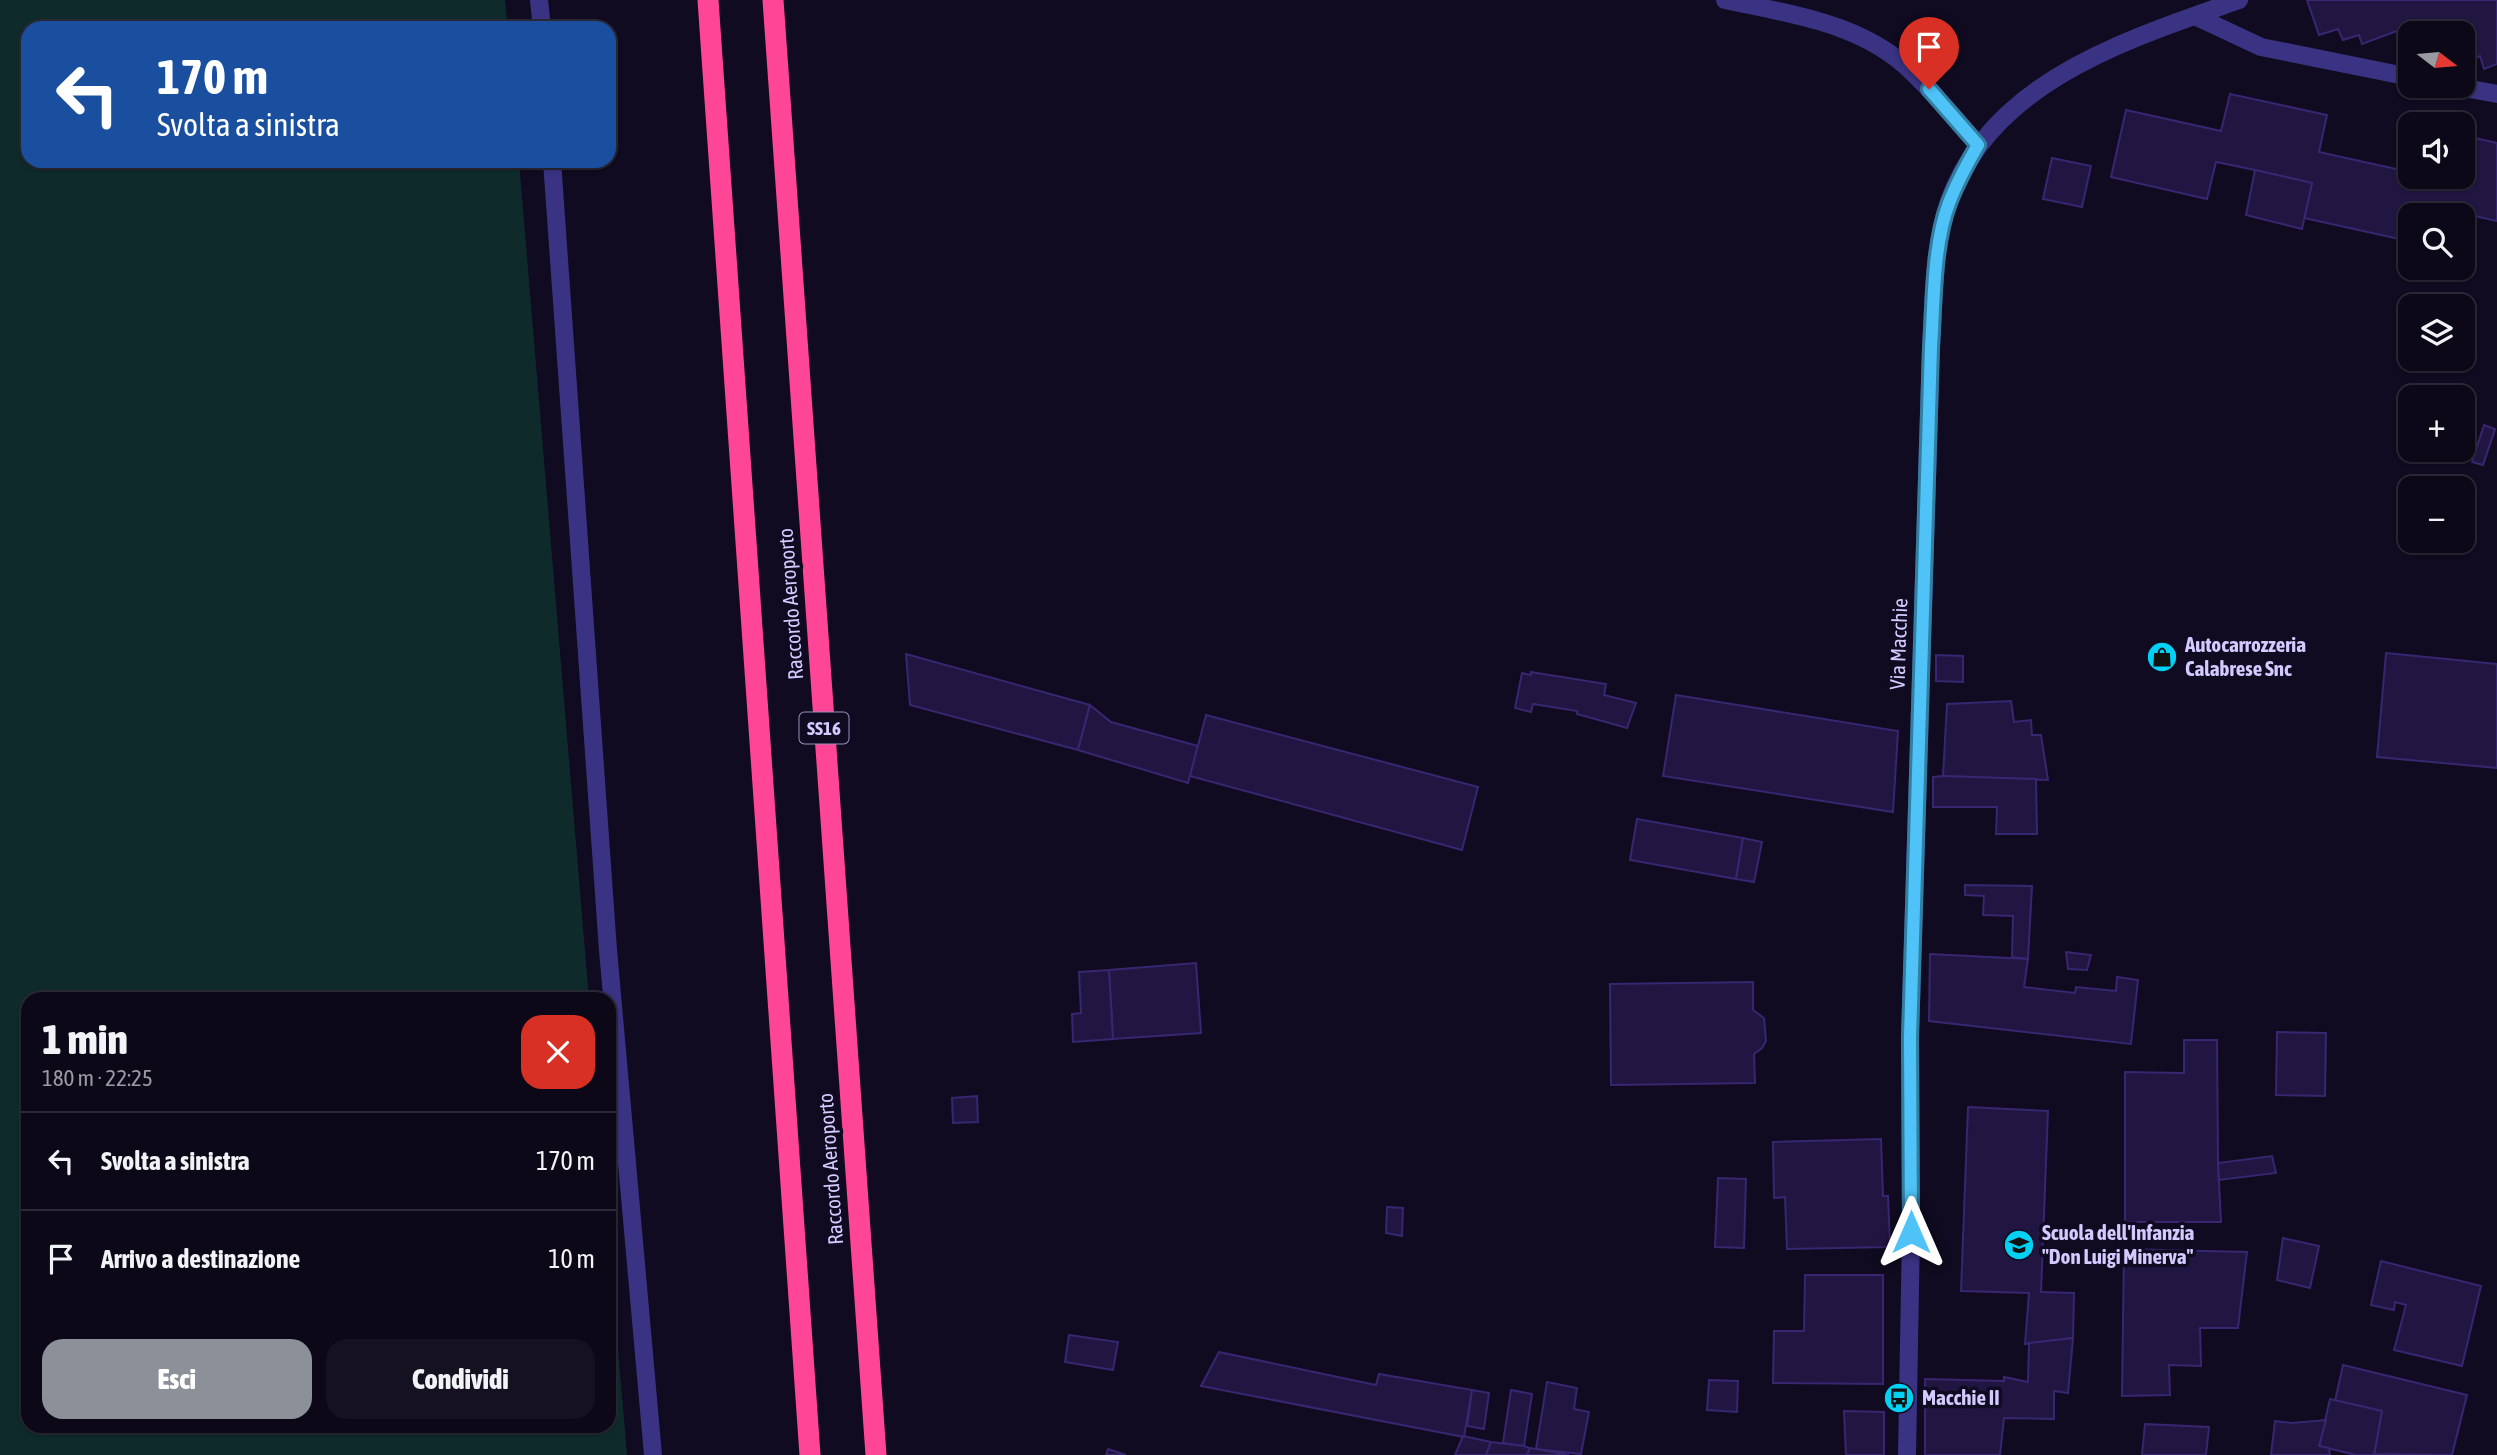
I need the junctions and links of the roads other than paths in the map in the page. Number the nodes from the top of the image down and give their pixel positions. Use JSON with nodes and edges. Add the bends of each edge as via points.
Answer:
{"nodes":[{"id":1,"x":540,"y":0,"type":"edge"},
{"id":2,"x":708,"y":0,"type":"edge"},
{"id":3,"x":773,"y":0,"type":"edge"},
{"id":4,"x":1725,"y":0,"type":"edge"},
{"id":5,"x":2239,"y":0,"type":"edge"},
{"id":6,"x":2194,"y":16,"type":"junction"},
{"id":7,"x":542,"y":21,"type":"edge"},
{"id":8,"x":2398,"y":75,"type":"edge"},
{"id":9,"x":2475,"y":90,"type":"edge"},
{"id":10,"x":2497,"y":94,"type":"edge"},
{"id":11,"x":1978,"y":145,"type":"junction"},
{"id":12,"x":552,"y":168,"type":"edge"},
{"id":13,"x":612,"y":992,"type":"edge"},
{"id":14,"x":616,"y":1040,"type":"edge"},
{"id":15,"x":653,"y":1455,"type":"edge"},
{"id":16,"x":810,"y":1455,"type":"edge"},
{"id":17,"x":876,"y":1455,"type":"edge"},
{"id":18,"x":1907,"y":1455,"type":"edge"}],
"edges":[{"from":1,"to":7,"type":"street"},
{"from":2,"to":16,"type":"highway","name":"Raccordo Aeroporto"},
{"from":3,"to":17,"type":"highway","name":"Raccordo Aeroporto","number":"SS16"},
{"from":4,"to":11,"type":"street","via":[[1823,22],[1873,42],[1912,71]]},
{"from":5,"to":6,"type":"street","name":"Via Macchie"},
{"from":6,"to":8,"type":"street","via":[[2262,47]]},
{"from":6,"to":11,"type":"street","name":"Via Macchie","via":[[2068,68],[2004,118]]},
{"from":9,"to":10,"type":"street"},
{"from":11,"to":18,"type":"street","name":"Via Macchie","via":[[1948,205],[1931,347],[1910,1037]]},
{"from":12,"to":13,"type":"street"},
{"from":14,"to":15,"type":"street"}]}
